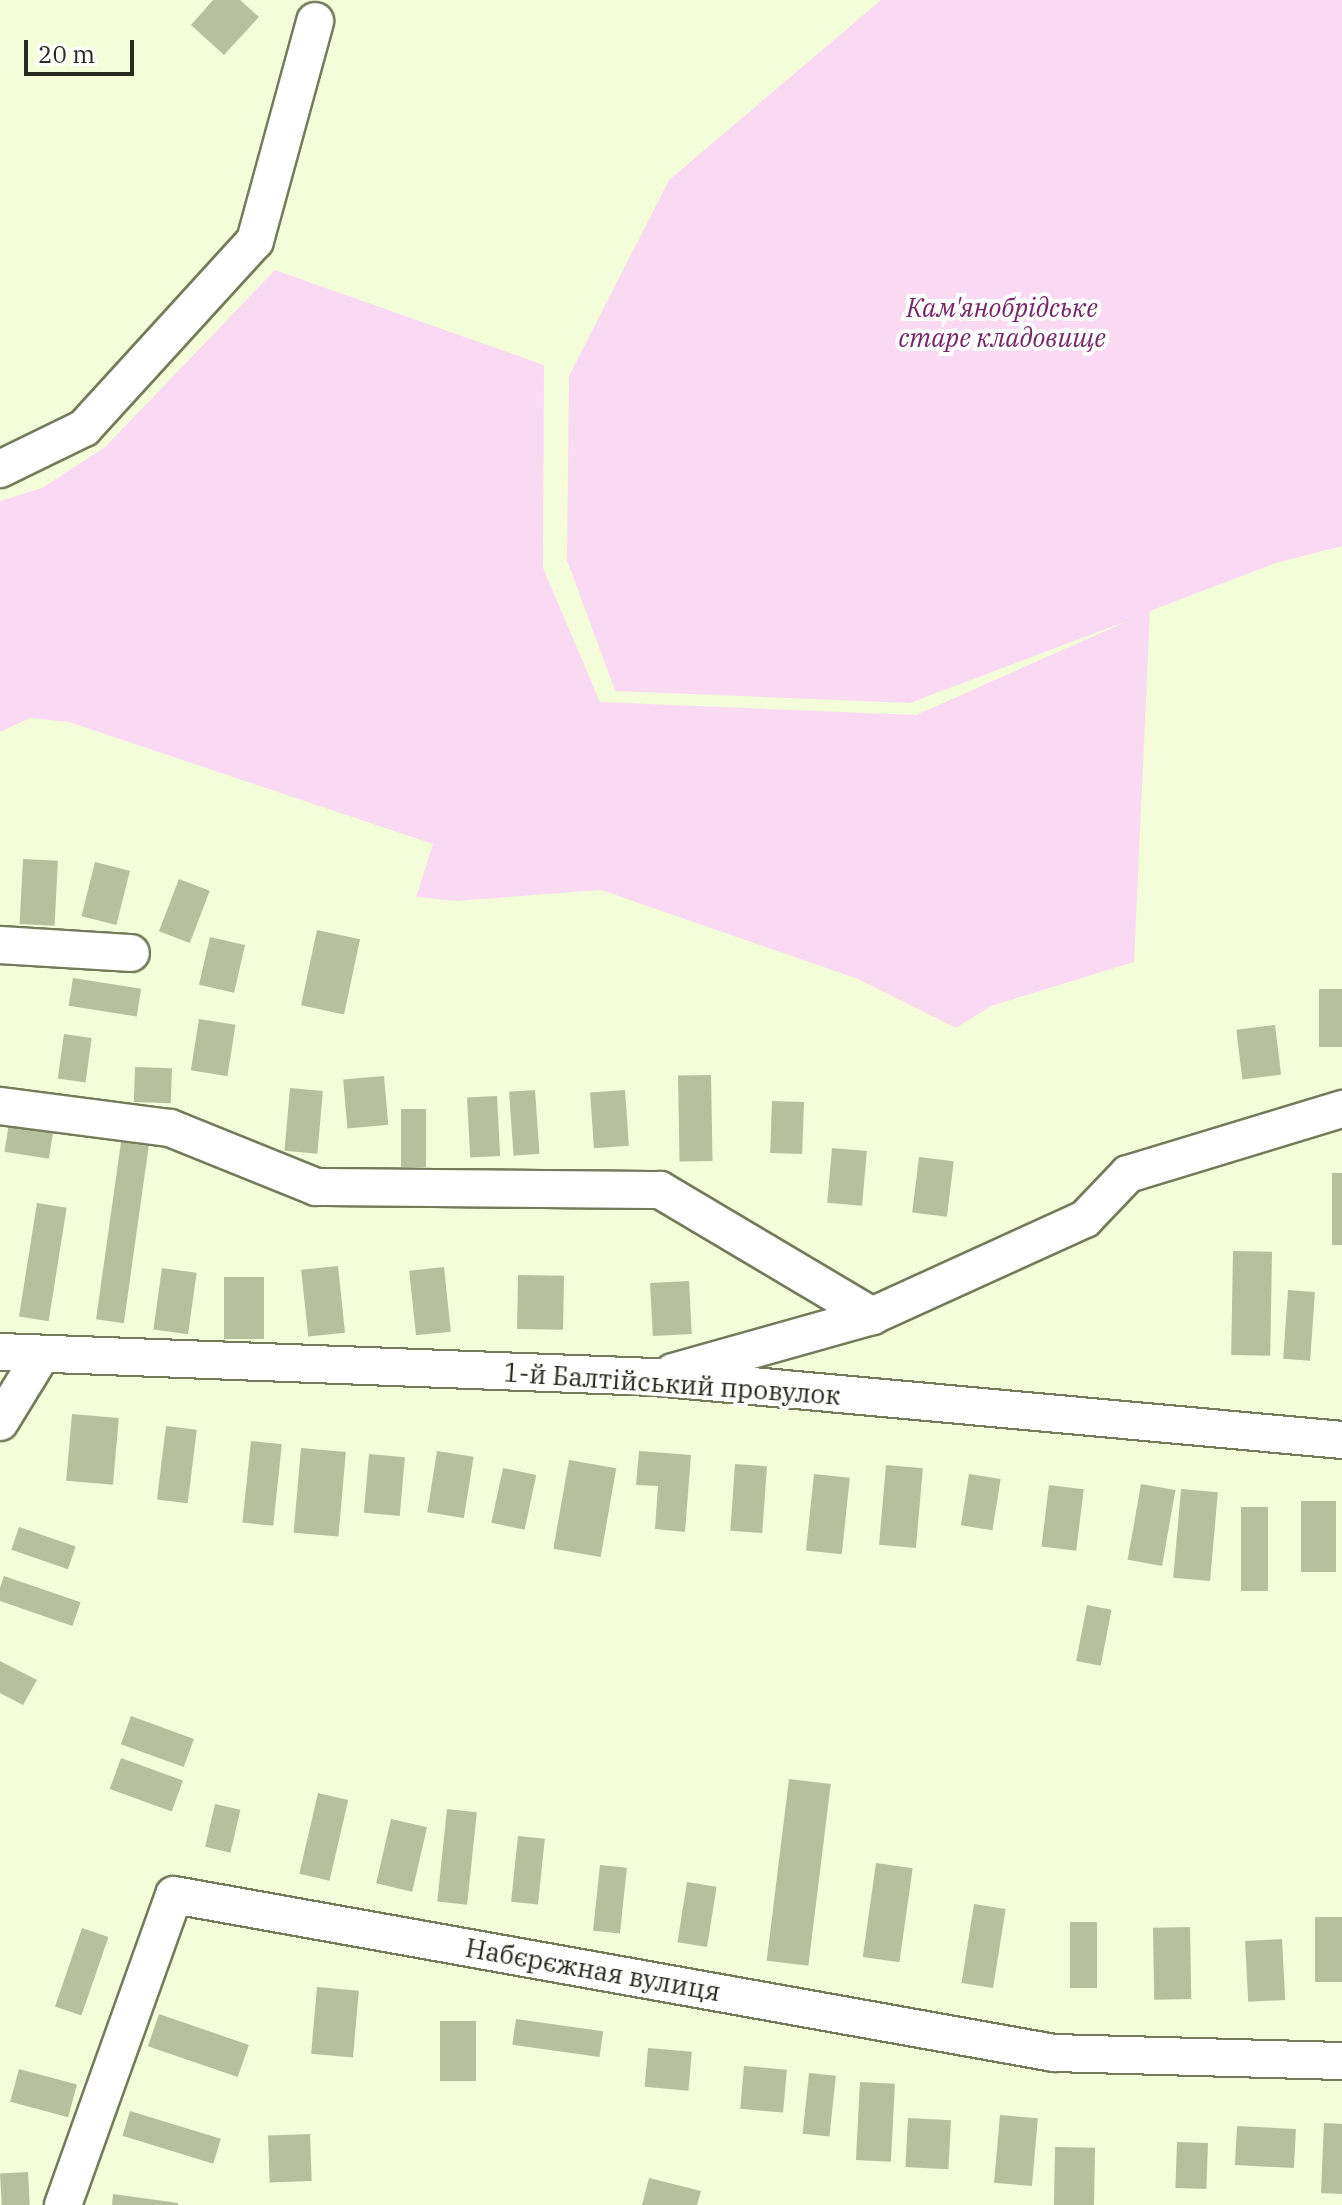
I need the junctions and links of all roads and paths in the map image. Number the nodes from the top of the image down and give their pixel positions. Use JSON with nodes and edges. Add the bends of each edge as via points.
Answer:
{"nodes":[{"id":1,"x":315,"y":21,"type":"dead end"},
{"id":2,"x":0,"y":469,"type":"edge"},
{"id":3,"x":0,"y":945,"type":"edge"},
{"id":4,"x":131,"y":953,"type":"dead end"},
{"id":5,"x":0,"y":1106,"type":"edge"},
{"id":6,"x":1342,"y":1109,"type":"edge"},
{"id":7,"x":872,"y":1316,"type":"junction"},
{"id":8,"x":0,"y":1352,"type":"edge"},
{"id":9,"x":40,"y":1357,"type":"junction"},
{"id":10,"x":654,"y":1377,"type":"junction"},
{"id":11,"x":0,"y":1422,"type":"edge"},
{"id":12,"x":1342,"y":1440,"type":"edge"},
{"id":13,"x":1342,"y":2061,"type":"edge"},
{"id":14,"x":63,"y":2205,"type":"edge"}],
"edges":[{"from":1,"to":2,"type":"street","via":[[255,241],[84,428]]},
{"from":3,"to":4,"type":"street"},
{"from":5,"to":7,"type":"street","via":[[170,1128],[316,1187],[660,1190]]},
{"from":6,"to":7,"type":"street","via":[[1128,1174],[1085,1219]]},
{"from":7,"to":10,"type":"street"},
{"from":8,"to":9,"type":"street","name":"1-й Балтійський провулок"},
{"from":9,"to":10,"type":"street","name":"1-й Балтійський провулок"},
{"from":9,"to":11,"type":"street"},
{"from":10,"to":12,"type":"street","name":"1-й Балтійський провулок"},
{"from":13,"to":14,"type":"street","name":"Набєрєжная вулиця","via":[[1054,2053],[174,1895]]}]}
